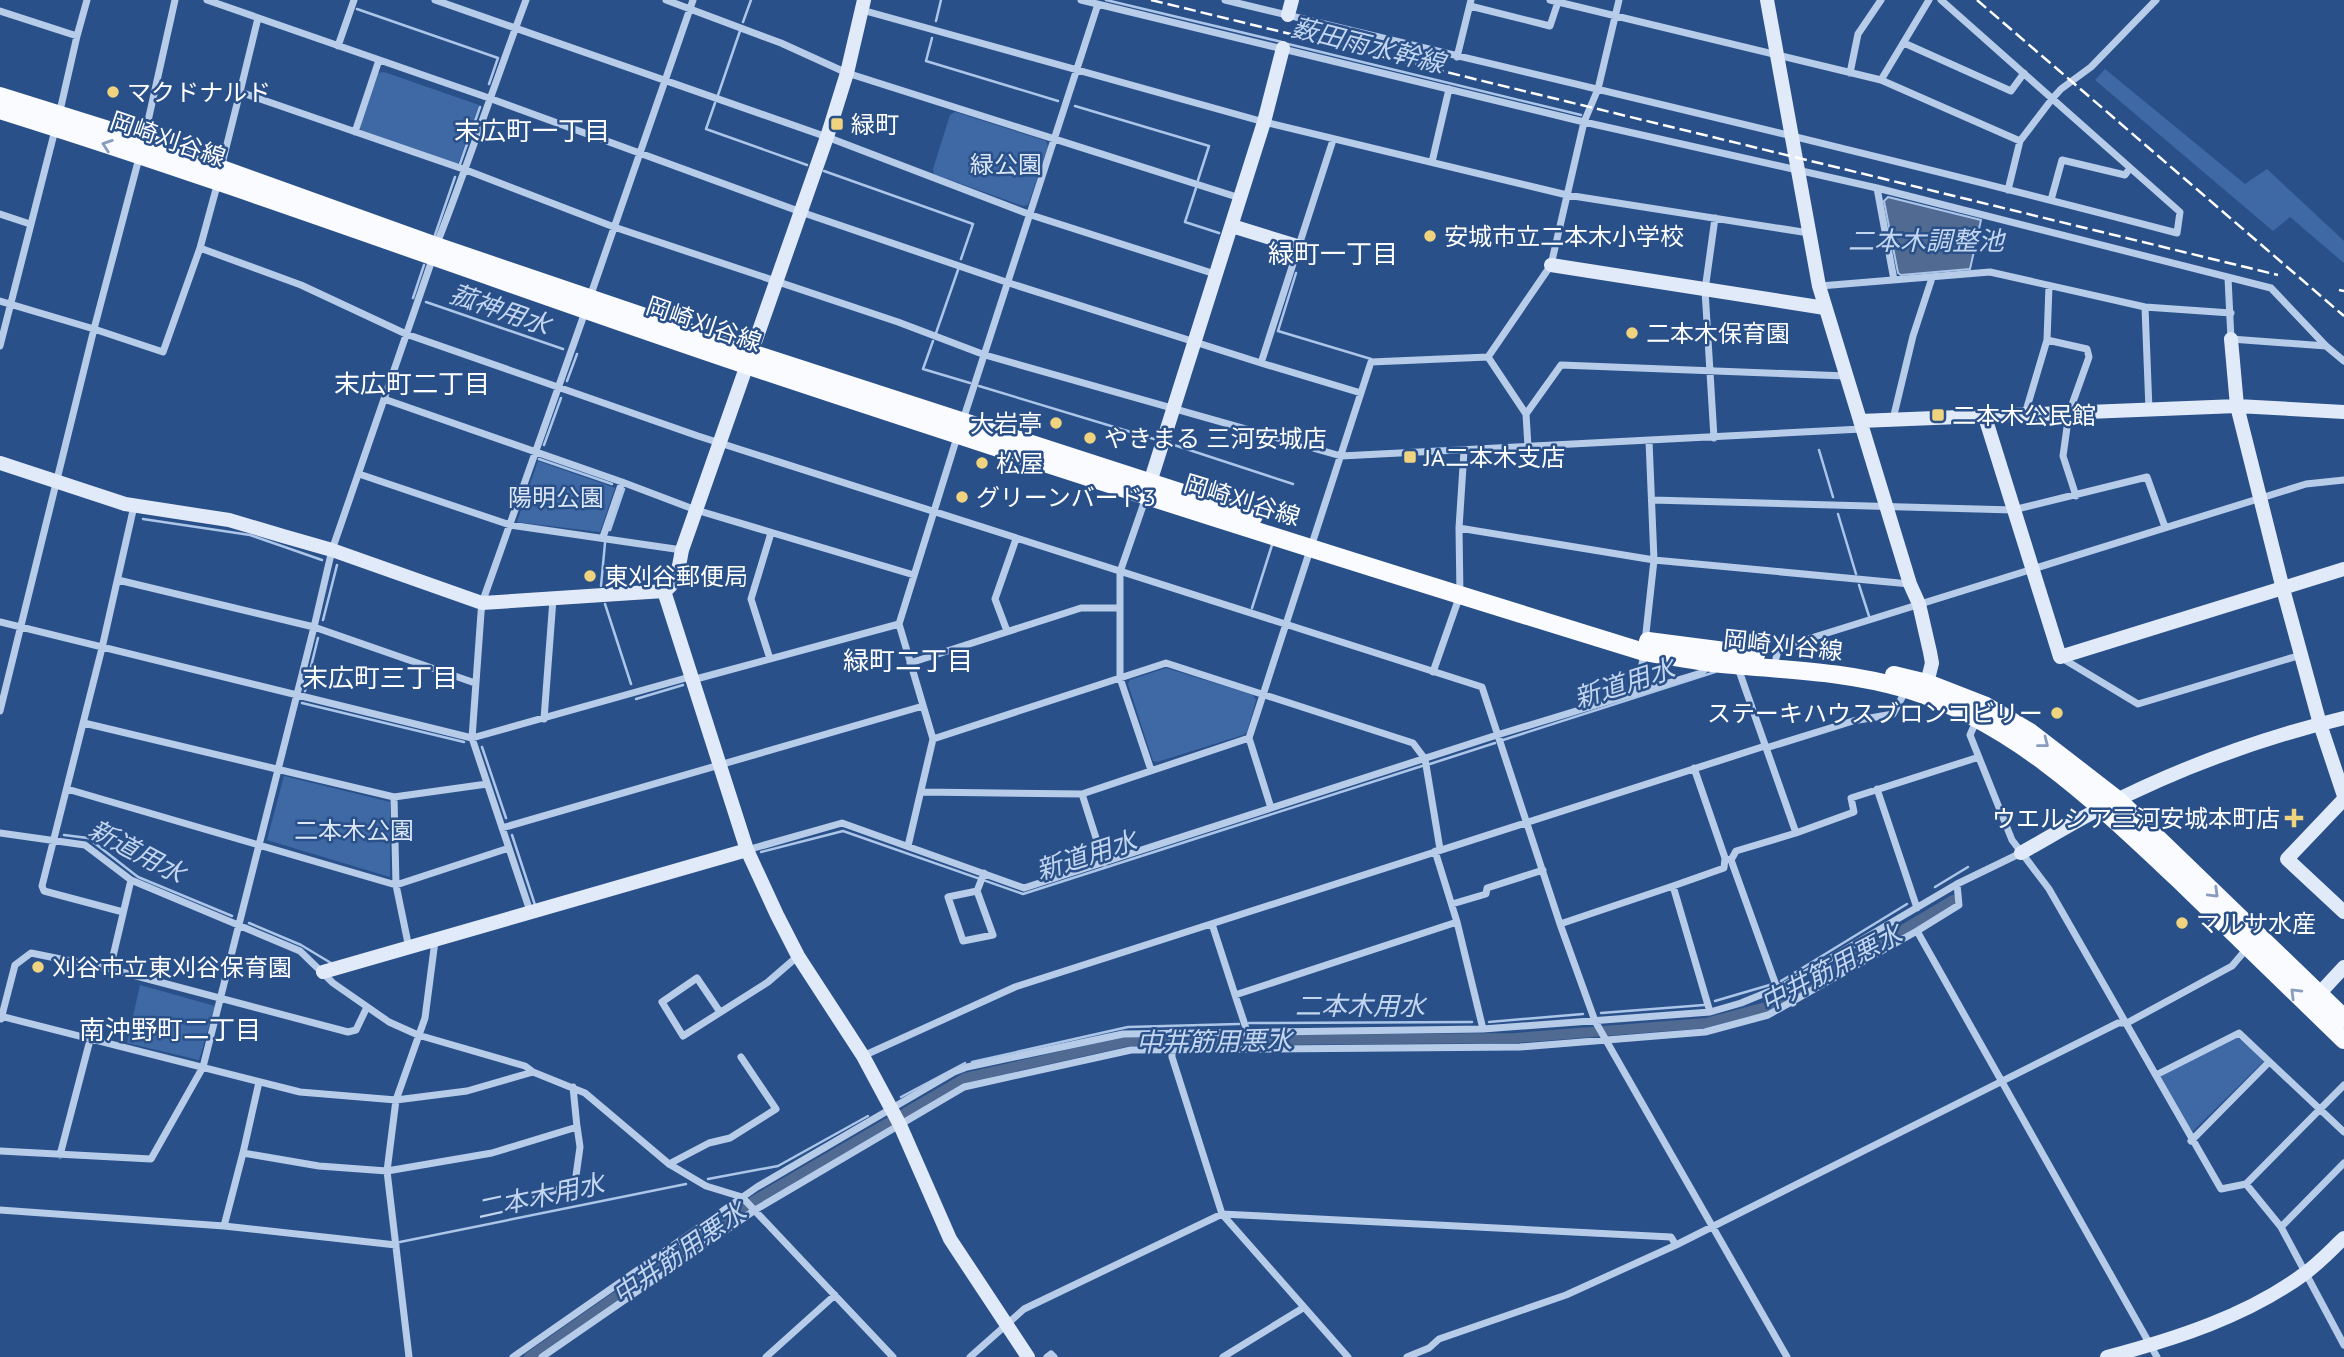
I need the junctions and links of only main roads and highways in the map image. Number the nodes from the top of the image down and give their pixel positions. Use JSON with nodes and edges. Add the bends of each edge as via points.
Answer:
{"nodes":[{"id":1,"x":0,"y":96,"type":"edge"},
{"id":2,"x":0,"y":110,"type":"edge"},
{"id":3,"x":57,"y":121,"type":"junction"},
{"id":4,"x":1645,"y":646,"type":"junction"},
{"id":5,"x":2110,"y":804,"type":"junction"},
{"id":6,"x":2344,"y":1018,"type":"edge"},
{"id":7,"x":2344,"y":1041,"type":"edge"}],
"edges":[{"from":1,"to":3,"type":"main road","name":"岡崎刈谷線"},
{"from":2,"to":3,"type":"main road","name":"岡崎刈谷線"},
{"from":3,"to":4,"type":"main road","name":"岡崎刈谷線","via":[[749,359]]},
{"from":4,"to":5,"type":"main road","name":"岡崎刈谷線","via":[[1712,663],[1847,675],[1907,689],[1977,718]]},
{"from":4,"to":5,"type":"main road","name":"岡崎刈谷線","one_way":true,"via":[[1860,667],[1927,683],[1986,706],[2030,732]]},
{"from":5,"to":6,"type":"main road","name":"岡崎刈谷線","one_way":true},
{"from":7,"to":5,"type":"main road","name":"岡崎刈谷線","one_way":true}]}
